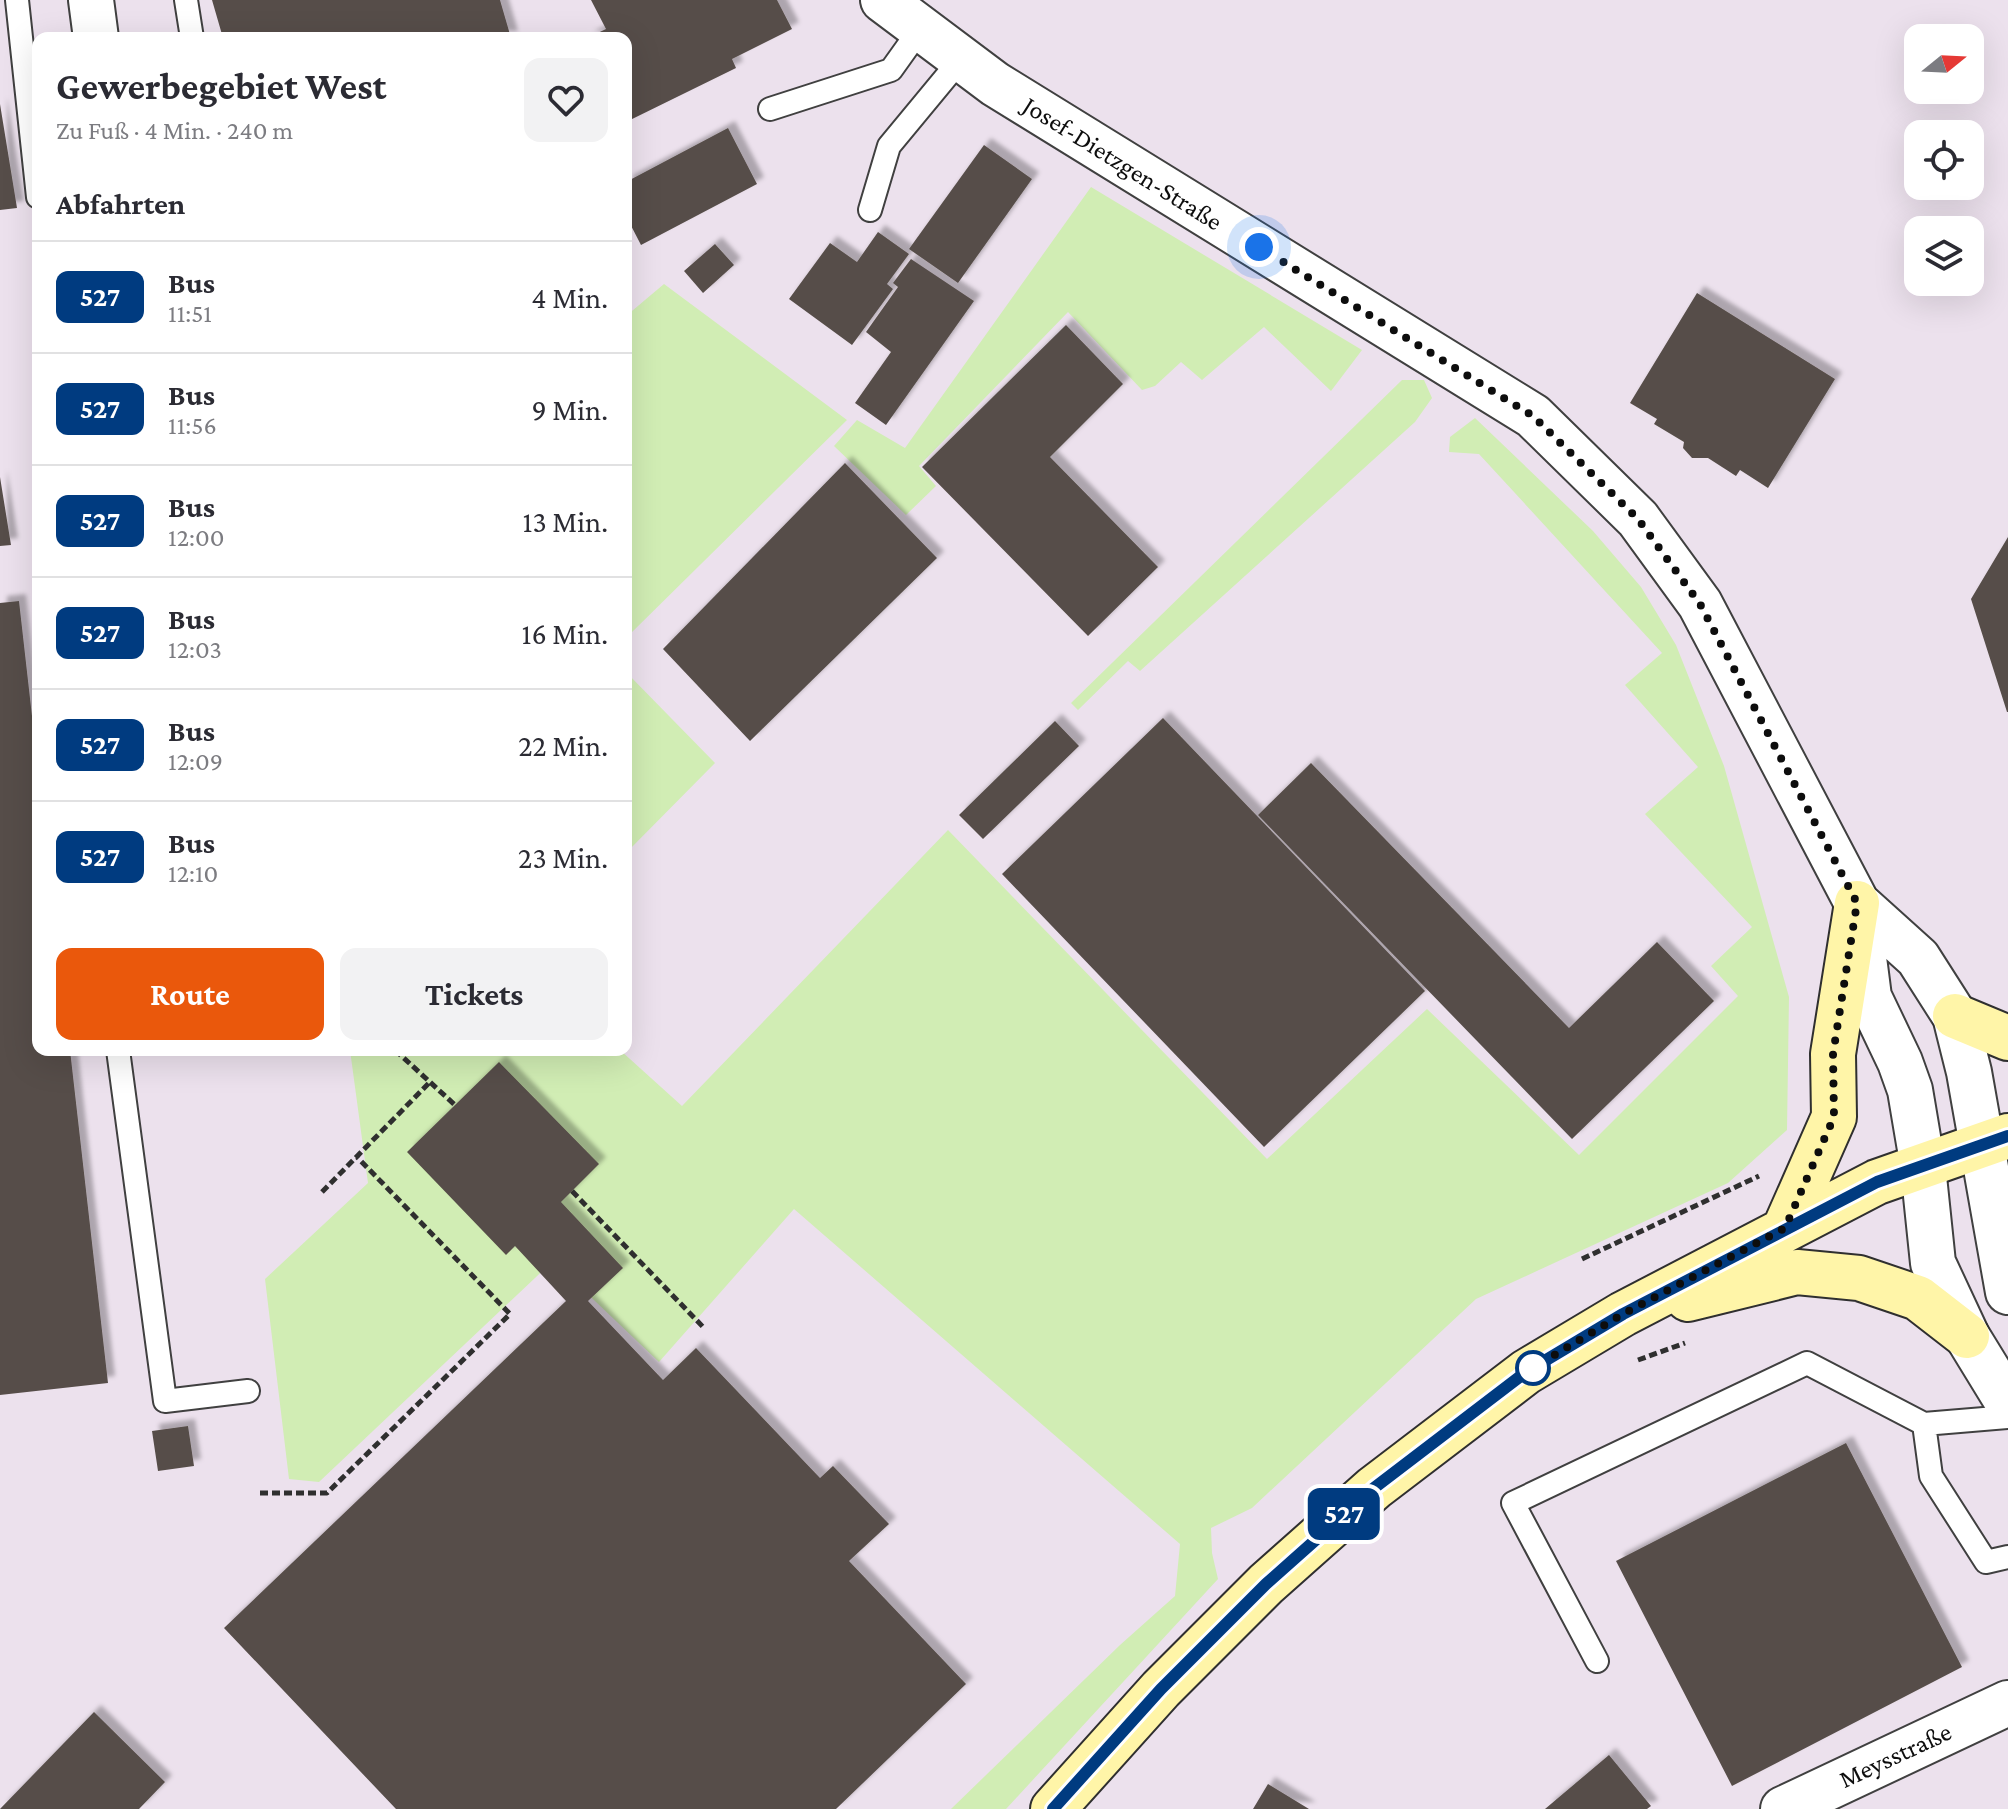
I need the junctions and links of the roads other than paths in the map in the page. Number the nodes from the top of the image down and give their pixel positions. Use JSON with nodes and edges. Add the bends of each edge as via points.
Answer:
{"nodes":[{"id":1,"x":17,"y":0,"type":"edge"},
{"id":2,"x":91,"y":0,"type":"edge"},
{"id":3,"x":186,"y":0,"type":"edge"},
{"id":4,"x":883,"y":0,"type":"edge"},
{"id":5,"x":921,"y":28,"type":"junction"},
{"id":6,"x":95,"y":32,"type":"edge"},
{"id":7,"x":191,"y":32,"type":"edge"},
{"id":8,"x":961,"y":59,"type":"junction"},
{"id":9,"x":770,"y":109,"type":"dead end"},
{"id":10,"x":32,"y":125,"type":"edge"},
{"id":11,"x":870,"y":210,"type":"dead end"},
{"id":12,"x":1857,"y":903,"type":"junction"},
{"id":13,"x":1955,"y":1016,"type":"junction"},
{"id":14,"x":2008,"y":1038,"type":"edge"},
{"id":15,"x":119,"y":1056,"type":"edge"},
{"id":16,"x":1995,"y":1141,"type":"edge"},
{"id":17,"x":1923,"y":1167,"type":"junction"},
{"id":18,"x":1785,"y":1228,"type":"junction"},
{"id":19,"x":2008,"y":1292,"type":"edge"},
{"id":20,"x":1623,"y":1314,"type":"junction"},
{"id":21,"x":1967,"y":1336,"type":"junction"},
{"id":22,"x":248,"y":1391,"type":"dead end"},
{"id":23,"x":2008,"y":1403,"type":"edge"},
{"id":24,"x":2008,"y":1417,"type":"edge"},
{"id":25,"x":1924,"y":1424,"type":"junction"},
{"id":26,"x":2008,"y":1557,"type":"edge"},
{"id":27,"x":1597,"y":1661,"type":"dead end"},
{"id":28,"x":2008,"y":1703,"type":"edge"},
{"id":29,"x":1053,"y":1809,"type":"edge"},
{"id":30,"x":1783,"y":1809,"type":"edge"}],
"edges":[{"from":1,"to":10,"type":"lane"},
{"from":2,"to":6,"type":"street"},
{"from":3,"to":7,"type":"lane"},
{"from":4,"to":5,"type":"street","name":"Josef-Dietzgen-Straße"},
{"from":5,"to":8,"type":"street","name":"Josef-Dietzgen-Straße"},
{"from":5,"to":9,"type":"lane","via":[[891,70]]},
{"from":8,"to":11,"type":"lane","via":[[889,146]]},
{"from":8,"to":12,"type":"street","name":"Josef-Dietzgen-Straße","via":[[1533,416],[1638,519],[1700,604]]},
{"from":12,"to":13,"type":"street","via":[[1918,958]]},
{"from":12,"to":17,"type":"street","name":"Josef-Dietzgen-Straße","via":[[1869,997],[1910,1090]]},
{"from":12,"to":18,"type":"main road","via":[[1833,1054],[1834,1117]]},
{"from":13,"to":14,"type":"main road"},
{"from":13,"to":16,"type":"street"},
{"from":15,"to":22,"type":"lane","via":[[165,1401]]},
{"from":16,"to":17,"type":"main road"},
{"from":16,"to":19,"type":"street"},
{"from":17,"to":18,"type":"main road","via":[[1877,1182]]},
{"from":17,"to":21,"type":"street","name":"Josef-Dietzgen-Straße","via":[[1933,1263]]},
{"from":18,"to":20,"type":"main road"},
{"from":20,"to":21,"type":"main road","via":[[1797,1272],[1859,1278],[1918,1298]]},
{"from":20,"to":29,"type":"main road","via":[[1526,1372],[1374,1488],[1266,1584],[1161,1689]]},
{"from":21,"to":23,"type":"street","name":"Josef-Dietzgen-Straße"},
{"from":24,"to":25,"type":"lane"},
{"from":25,"to":26,"type":"lane","via":[[1931,1476],[1986,1562]]},
{"from":25,"to":27,"type":"lane","via":[[1807,1363],[1513,1503]]},
{"from":28,"to":30,"type":"street","name":"Meysstraße"}]}
